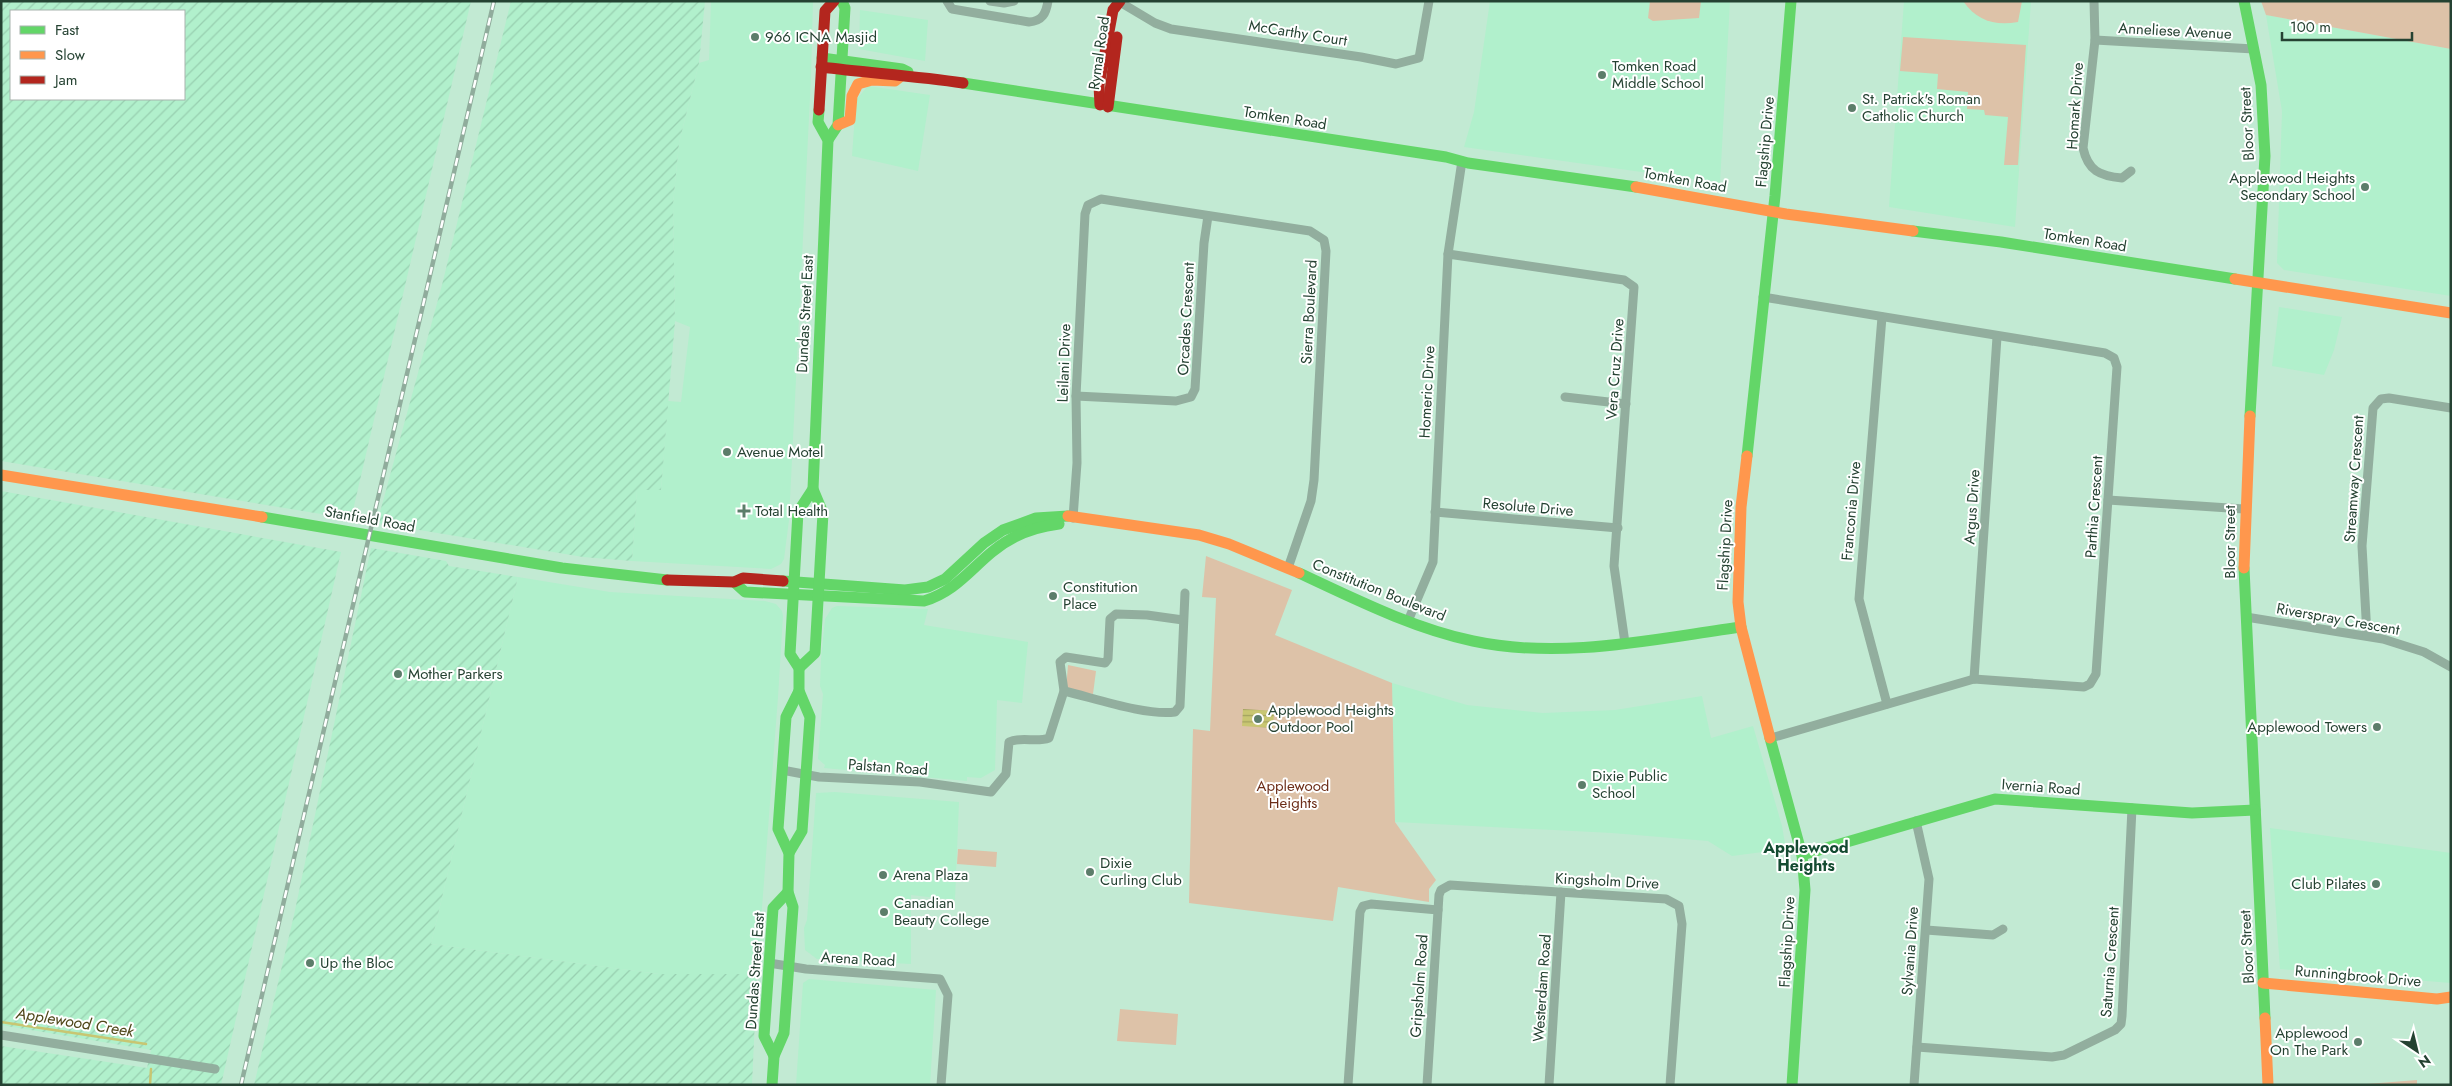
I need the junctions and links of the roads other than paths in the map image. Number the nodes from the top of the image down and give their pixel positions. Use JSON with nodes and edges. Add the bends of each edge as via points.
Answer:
{"nodes":[{"id":1,"x":834,"y":1,"type":"edge"},
{"id":2,"x":842,"y":1,"type":"edge"},
{"id":3,"x":947,"y":1,"type":"edge"},
{"id":4,"x":990,"y":1,"type":"edge"},
{"id":5,"x":1014,"y":1,"type":"edge"},
{"id":6,"x":1048,"y":1,"type":"edge"},
{"id":7,"x":1429,"y":1,"type":"edge"},
{"id":8,"x":1791,"y":1,"type":"edge"},
{"id":9,"x":2094,"y":1,"type":"edge"},
{"id":10,"x":2244,"y":1,"type":"edge"},
{"id":11,"x":1119,"y":2,"type":"edge"},
{"id":12,"x":2095,"y":40,"type":"junction"},
{"id":13,"x":2254,"y":49,"type":"junction"},
{"id":14,"x":822,"y":62,"type":"junction"},
{"id":15,"x":841,"y":65,"type":"junction"},
{"id":16,"x":915,"y":76,"type":"junction"},
{"id":17,"x":900,"y":77,"type":"junction"},
{"id":18,"x":1104,"y":106,"type":"junction"},
{"id":19,"x":838,"y":125,"type":"junction"},
{"id":20,"x":828,"y":140,"type":"junction"},
{"id":21,"x":1462,"y":161,"type":"junction"},
{"id":22,"x":2131,"y":171,"type":"dead end"},
{"id":23,"x":1086,"y":208,"type":"joint"},
{"id":24,"x":1772,"y":211,"type":"junction"},
{"id":25,"x":1208,"y":216,"type":"junction"},
{"id":26,"x":1448,"y":254,"type":"junction"},
{"id":27,"x":2258,"y":281,"type":"junction"},
{"id":28,"x":1764,"y":298,"type":"junction"},
{"id":29,"x":2451,"y":313,"type":"edge"},
{"id":30,"x":1882,"y":317,"type":"junction"},
{"id":31,"x":1997,"y":337,"type":"junction"},
{"id":32,"x":1076,"y":396,"type":"junction"},
{"id":33,"x":1565,"y":397,"type":"dead end"},
{"id":34,"x":1626,"y":404,"type":"junction"},
{"id":35,"x":2451,"y":408,"type":"edge"},
{"id":36,"x":1,"y":475,"type":"edge"},
{"id":37,"x":813,"y":489,"type":"junction"},
{"id":38,"x":2108,"y":500,"type":"junction"},
{"id":39,"x":2244,"y":509,"type":"junction"},
{"id":40,"x":1435,"y":512,"type":"junction"},
{"id":41,"x":1072,"y":518,"type":"junction"},
{"id":42,"x":1618,"y":528,"type":"junction"},
{"id":43,"x":1288,"y":568,"type":"junction"},
{"id":44,"x":734,"y":582,"type":"junction"},
{"id":45,"x":794,"y":582,"type":"junction"},
{"id":46,"x":819,"y":589,"type":"junction"},
{"id":47,"x":1185,"y":593,"type":"dead end"},
{"id":48,"x":794,"y":594,"type":"junction"},
{"id":49,"x":2246,"y":617,"type":"junction"},
{"id":50,"x":1184,"y":620,"type":"junction"},
{"id":51,"x":1408,"y":621,"type":"junction"},
{"id":52,"x":1741,"y":627,"type":"junction"},
{"id":53,"x":2367,"y":635,"type":"junction"},
{"id":54,"x":1625,"y":643,"type":"junction"},
{"id":55,"x":2451,"y":667,"type":"edge"},
{"id":56,"x":799,"y":668,"type":"junction"},
{"id":57,"x":1974,"y":679,"type":"junction"},
{"id":58,"x":799,"y":691,"type":"junction"},
{"id":59,"x":1064,"y":692,"type":"junction"},
{"id":60,"x":1887,"y":704,"type":"junction"},
{"id":61,"x":1771,"y":738,"type":"junction"},
{"id":62,"x":782,"y":770,"type":"junction"},
{"id":63,"x":806,"y":774,"type":"junction"},
{"id":64,"x":2132,"y":808,"type":"junction"},
{"id":65,"x":2255,"y":810,"type":"junction"},
{"id":66,"x":1916,"y":821,"type":"junction"},
{"id":67,"x":789,"y":853,"type":"junction"},
{"id":68,"x":1802,"y":855,"type":"junction"},
{"id":69,"x":1441,"y":890,"type":"joint"},
{"id":70,"x":788,"y":892,"type":"junction"},
{"id":71,"x":1562,"y":892,"type":"junction"},
{"id":72,"x":1438,"y":910,"type":"junction"},
{"id":73,"x":2003,"y":929,"type":"dead end"},
{"id":74,"x":1926,"y":930,"type":"junction"},
{"id":75,"x":769,"y":963,"type":"junction"},
{"id":76,"x":789,"y":966,"type":"junction"},
{"id":77,"x":2263,"y":983,"type":"junction"},
{"id":78,"x":2451,"y":997,"type":"edge"},
{"id":79,"x":1,"y":1035,"type":"edge"},
{"id":80,"x":1917,"y":1047,"type":"junction"},
{"id":81,"x":774,"y":1056,"type":"junction"},
{"id":82,"x":215,"y":1068,"type":"dead end"},
{"id":83,"x":772,"y":1085,"type":"edge"},
{"id":84,"x":941,"y":1085,"type":"edge"},
{"id":85,"x":1348,"y":1085,"type":"edge"},
{"id":86,"x":1427,"y":1085,"type":"edge"},
{"id":87,"x":1549,"y":1085,"type":"edge"},
{"id":88,"x":1670,"y":1085,"type":"edge"},
{"id":89,"x":1792,"y":1085,"type":"edge"},
{"id":90,"x":1914,"y":1085,"type":"edge"},
{"id":91,"x":2268,"y":1085,"type":"edge"}],
"edges":[{"from":1,"to":14,"type":"street","name":"Dundas Street East","via":[[824,11]]},
{"from":2,"to":15,"type":"street","via":[[845,8]]},
{"from":3,"to":6,"type":"street","via":[[952,9],[1029,22],[1042,18]]},
{"from":4,"to":5,"type":"street"},
{"from":7,"to":11,"type":"street","name":"McCarthy Court","via":[[1419,58],[1396,64],[1171,29]]},
{"from":8,"to":24,"type":"street","name":"Flagship Drive"},
{"from":9,"to":12,"type":"street","name":"Homark Drive"},
{"from":10,"to":13,"type":"street","name":"Bloor Street"},
{"from":11,"to":18,"type":"street","name":"Rymal Road","via":[[1120,14]]},
{"from":12,"to":13,"type":"street","name":"Anneliese Avenue"},
{"from":12,"to":22,"type":"street","name":"Homark Drive","via":[[2083,148],[2086,159],[2092,168],[2106,176],[2122,178]]},
{"from":13,"to":27,"type":"street","name":"Bloor Street","via":[[2261,85],[2265,156]]},
{"from":14,"to":15,"type":"street","name":"Tomken Road"},
{"from":14,"to":20,"type":"street","name":"Dundas Street East","via":[[818,122]]},
{"from":15,"to":16,"type":"street","name":"Tomken Road","via":[[902,69]]},
{"from":15,"to":17,"type":"street","name":"Tomken Road"},
{"from":15,"to":19,"type":"street"},
{"from":16,"to":17,"type":"street","name":"Tomken Road"},
{"from":16,"to":18,"type":"street","name":"Tomken Road"},
{"from":17,"to":19,"type":"street","via":[[895,81],[870,79],[862,82],[851,94],[850,120]]},
{"from":18,"to":21,"type":"street","name":"Tomken Road"},
{"from":19,"to":20,"type":"street"},
{"from":20,"to":37,"type":"street","name":"Dundas Street East"},
{"from":21,"to":24,"type":"street","name":"Tomken Road","via":[[1684,194]]},
{"from":21,"to":26,"type":"street","name":"Homeric Drive"},
{"from":23,"to":25,"type":"street","name":"Sierra Boulevard","via":[[1091,202],[1101,199]]},
{"from":23,"to":32,"type":"street","name":"Leilani Drive"},
{"from":24,"to":27,"type":"street","name":"Tomken Road"},
{"from":24,"to":28,"type":"street","name":"Flagship Drive"},
{"from":25,"to":32,"type":"street","name":"Orcades Crescent","via":[[1195,388],[1191,397],[1176,401]]},
{"from":25,"to":43,"type":"street","name":"Sierra Boulevard","via":[[1310,231],[1324,240],[1326,265],[1314,480],[1311,501]]},
{"from":26,"to":34,"type":"street","name":"Vera Cruz Drive","via":[[1630,283],[1635,295]]},
{"from":26,"to":40,"type":"street","name":"Homeric Drive"},
{"from":27,"to":29,"type":"street","name":"Tomken Road"},
{"from":27,"to":39,"type":"street","name":"Bloor Street"},
{"from":28,"to":30,"type":"street","name":"Parthia Crescent"},
{"from":28,"to":52,"type":"street","name":"Flagship Drive","via":[[1741,507],[1738,573]]},
{"from":30,"to":31,"type":"street","name":"Parthia Crescent"},
{"from":30,"to":60,"type":"street","name":"Franconia Drive","via":[[1859,600]]},
{"from":31,"to":38,"type":"street","name":"Parthia Crescent","via":[[2105,353],[2114,358],[2117,368]]},
{"from":31,"to":57,"type":"street","name":"Argus Drive"},
{"from":32,"to":41,"type":"street","name":"Leilani Drive","via":[[1077,463]]},
{"from":33,"to":34,"type":"street"},
{"from":34,"to":42,"type":"street","name":"Vera Cruz Drive"},
{"from":35,"to":53,"type":"street","name":"Streamway Crescent","via":[[2389,398],[2382,399],[2373,408],[2362,546]]},
{"from":36,"to":44,"type":"street","name":"Stanfield Road","via":[[562,568],[667,580]]},
{"from":37,"to":45,"type":"street","name":"Dundas Street East","via":[[798,512]]},
{"from":37,"to":46,"type":"street","name":"Dundas Street East","via":[[823,513]]},
{"from":38,"to":39,"type":"street"},
{"from":38,"to":57,"type":"street","name":"Parthia Crescent","via":[[2096,674],[2090,684],[2084,687]]},
{"from":39,"to":49,"type":"street","name":"Bloor Street"},
{"from":40,"to":42,"type":"street","name":"Resolute Drive"},
{"from":40,"to":51,"type":"street","name":"Homeric Drive","via":[[1431,569]]},
{"from":41,"to":43,"type":"street","name":"Constitution Boulevard","via":[[1181,530],[1226,543]]},
{"from":41,"to":46,"type":"street","name":"Constitution Boulevard","via":[[1020,532],[991,552],[949,593],[936,598],[919,602]]},
{"from":42,"to":54,"type":"street","name":"Vera Cruz Drive","via":[[1615,583]]},
{"from":43,"to":51,"type":"street","name":"Constitution Boulevard"},
{"from":44,"to":45,"type":"street","name":"Stanfield Road","via":[[743,578]]},
{"from":44,"to":48,"type":"street","name":"Stanfield Road","via":[[745,592]]},
{"from":45,"to":46,"type":"street","name":"Stanfield Road"},
{"from":45,"to":48,"type":"street","name":"Dundas Street East"},
{"from":46,"to":48,"type":"street","name":"Constitution Boulevard"},
{"from":46,"to":56,"type":"street","name":"Dundas Street East","via":[[814,653]]},
{"from":47,"to":50,"type":"street"},
{"from":48,"to":56,"type":"street","name":"Dundas Street East","via":[[790,654]]},
{"from":49,"to":53,"type":"street","name":"Riverspray Crescent"},
{"from":49,"to":65,"type":"street","name":"Bloor Street"},
{"from":50,"to":59,"type":"street","via":[[1133,614],[1112,616],[1108,659],[1099,663],[1063,658],[1060,662]]},
{"from":50,"to":59,"type":"street","via":[[1180,706],[1175,712],[1140,709]]},
{"from":51,"to":54,"type":"street","name":"Constitution Boulevard","via":[[1444,634],[1509,647],[1566,650]]},
{"from":52,"to":54,"type":"street","name":"Constitution Boulevard"},
{"from":52,"to":61,"type":"street","name":"Flagship Drive"},
{"from":53,"to":55,"type":"street","name":"Riverspray Crescent","via":[[2403,644]]},
{"from":56,"to":58,"type":"street","name":"Dundas Street East"},
{"from":57,"to":60,"type":"street","name":"Parthia Crescent"},
{"from":58,"to":62,"type":"street","name":"Dundas Street East","via":[[786,717]]},
{"from":58,"to":63,"type":"street","name":"Dundas Street East","via":[[810,717]]},
{"from":59,"to":63,"type":"street","name":"Palstan Road","via":[[1049,738],[1010,742],[1006,774],[991,792],[920,782]]},
{"from":60,"to":61,"type":"street","name":"Parthia Crescent"},
{"from":61,"to":68,"type":"street","name":"Flagship Drive"},
{"from":62,"to":63,"type":"street","name":"Palstan Road"},
{"from":62,"to":67,"type":"street","name":"Dundas Street East","via":[[778,828]]},
{"from":63,"to":67,"type":"street","name":"Dundas Street East","via":[[802,831]]},
{"from":64,"to":65,"type":"street","name":"Ivernia Road","via":[[2192,813]]},
{"from":64,"to":66,"type":"street","name":"Ivernia Road","via":[[1995,799]]},
{"from":64,"to":80,"type":"street","name":"Saturnia Crescent","via":[[2121,1024],[2064,1056]]},
{"from":65,"to":77,"type":"street","name":"Bloor Street"},
{"from":66,"to":68,"type":"street","name":"Ivernia Road"},
{"from":66,"to":74,"type":"street","name":"Sylvania Drive","via":[[1929,879]]},
{"from":67,"to":70,"type":"street","name":"Dundas Street East"},
{"from":68,"to":89,"type":"street","name":"Flagship Drive","via":[[1805,890]]},
{"from":69,"to":71,"type":"street","name":"Kingsholm Drive","via":[[1450,885]]},
{"from":69,"to":72,"type":"street","name":"Gripsholm Road"},
{"from":70,"to":75,"type":"street","name":"Dundas Street East","via":[[773,908]]},
{"from":70,"to":76,"type":"street","name":"Dundas Street East","via":[[793,907]]},
{"from":71,"to":87,"type":"street","name":"Westerdam Road"},
{"from":71,"to":88,"type":"street","name":"Kingsholm Drive","via":[[1666,899],[1679,906],[1682,924]]},
{"from":72,"to":85,"type":"street","via":[[1363,906]]},
{"from":72,"to":86,"type":"street","name":"Gripsholm Road"},
{"from":73,"to":74,"type":"street","via":[[1993,935]]},
{"from":74,"to":80,"type":"street","name":"Sylvania Drive"},
{"from":75,"to":76,"type":"street","name":"Arena Road"},
{"from":75,"to":81,"type":"street","name":"Dundas Street East","via":[[764,1036]]},
{"from":76,"to":81,"type":"street","name":"Dundas Street East","via":[[784,1033]]},
{"from":76,"to":84,"type":"street","name":"Arena Road","via":[[940,979],[948,995]]},
{"from":77,"to":78,"type":"street","name":"Runningbrook Drive","via":[[2437,999]]},
{"from":77,"to":91,"type":"street","name":"Bloor Street"},
{"from":79,"to":82,"type":"street"},
{"from":80,"to":90,"type":"street","name":"Sylvania Drive"},
{"from":81,"to":83,"type":"street","name":"Dundas Street East"}]}
